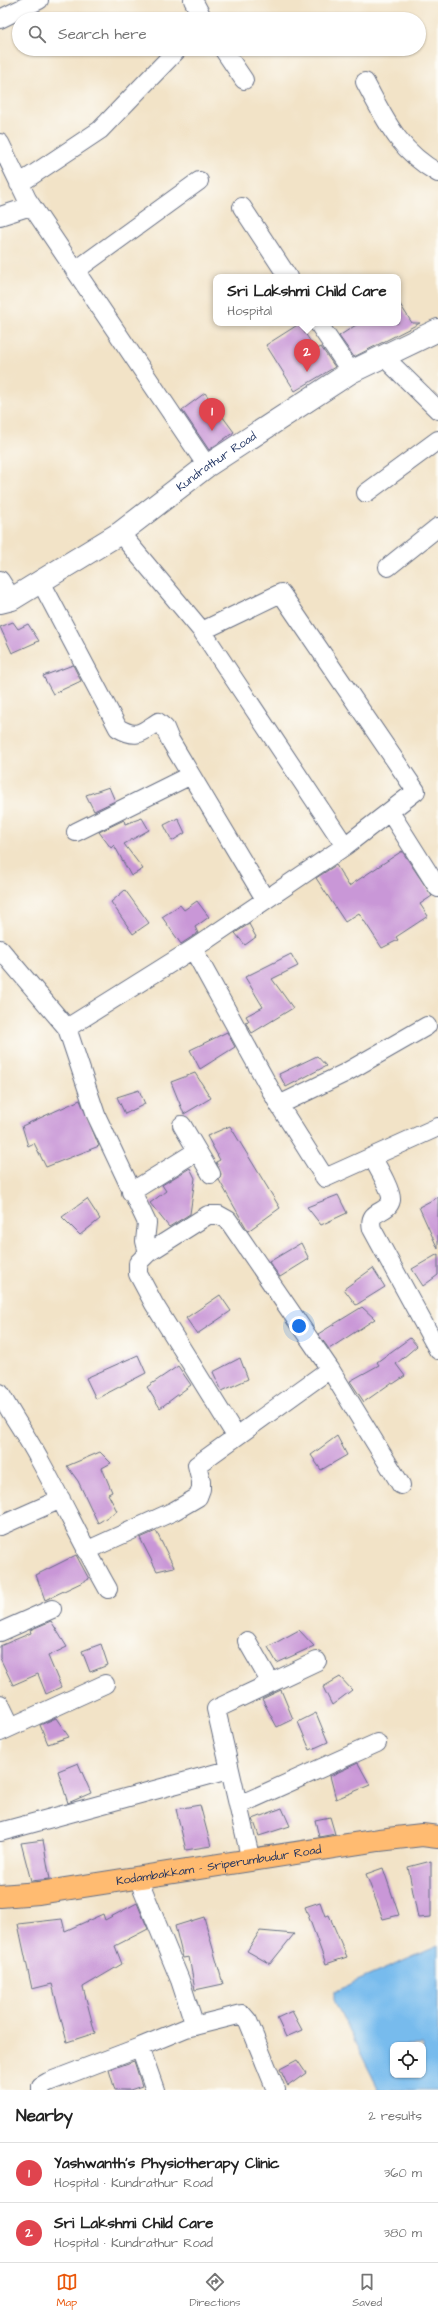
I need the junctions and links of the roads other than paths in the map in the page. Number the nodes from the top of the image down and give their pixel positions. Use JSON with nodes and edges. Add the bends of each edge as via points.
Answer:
{"nodes":[{"id":1,"x":39,"y":0,"type":"edge"},
{"id":2,"x":196,"y":1,"type":"edge"},
{"id":3,"x":14,"y":12,"type":"edge"},
{"id":4,"x":201,"y":12,"type":"edge"},
{"id":5,"x":12,"y":13,"type":"edge"},
{"id":6,"x":0,"y":19,"type":"edge"},
{"id":7,"x":171,"y":56,"type":"edge"},
{"id":8,"x":228,"y":56,"type":"edge"},
{"id":9,"x":244,"y":80,"type":"dead end"},
{"id":10,"x":366,"y":82,"type":"dead end"},
{"id":11,"x":0,"y":143,"type":"edge"},
{"id":12,"x":438,"y":173,"type":"edge"},
{"id":13,"x":200,"y":180,"type":"dead end"},
{"id":14,"x":26,"y":196,"type":"junction"},
{"id":15,"x":242,"y":208,"type":"dead end"},
{"id":16,"x":0,"y":216,"type":"edge"},
{"id":17,"x":75,"y":271,"type":"junction"},
{"id":18,"x":286,"y":274,"type":"edge"},
{"id":19,"x":320,"y":326,"type":"edge"},
{"id":20,"x":438,"y":330,"type":"edge"},
{"id":21,"x":384,"y":357,"type":"junction"},
{"id":22,"x":351,"y":372,"type":"junction"},
{"id":23,"x":438,"y":410,"type":"edge"},
{"id":24,"x":438,"y":440,"type":"edge"},
{"id":25,"x":207,"y":466,"type":"junction"},
{"id":26,"x":366,"y":493,"type":"dead end"},
{"id":27,"x":438,"y":527,"type":"edge"},
{"id":28,"x":120,"y":533,"type":"junction"},
{"id":29,"x":388,"y":567,"type":"dead end"},
{"id":30,"x":0,"y":580,"type":"edge"},
{"id":31,"x":41,"y":582,"type":"junction"},
{"id":32,"x":6,"y":601,"type":"edge"},
{"id":33,"x":202,"y":631,"type":"junction"},
{"id":34,"x":191,"y":775,"type":"junction"},
{"id":35,"x":390,"y":812,"type":"junction"},
{"id":36,"x":76,"y":832,"type":"dead end"},
{"id":37,"x":345,"y":846,"type":"junction"},
{"id":38,"x":438,"y":888,"type":"edge"},
{"id":39,"x":265,"y":899,"type":"junction"},
{"id":40,"x":0,"y":949,"type":"edge"},
{"id":41,"x":193,"y":949,"type":"junction"},
{"id":42,"x":427,"y":1026,"type":"dead end"},
{"id":43,"x":67,"y":1028,"type":"junction"},
{"id":44,"x":279,"y":1105,"type":"junction"},
{"id":45,"x":182,"y":1125,"type":"dead end"},
{"id":46,"x":438,"y":1127,"type":"edge"},
{"id":47,"x":197,"y":1151,"type":"junction"},
{"id":48,"x":372,"y":1157,"type":"junction"},
{"id":49,"x":211,"y":1174,"type":"dead end"},
{"id":50,"x":131,"y":1192,"type":"junction"},
{"id":51,"x":148,"y":1253,"type":"junction"},
{"id":52,"x":438,"y":1350,"type":"edge"},
{"id":53,"x":330,"y":1369,"type":"junction"},
{"id":54,"x":0,"y":1393,"type":"edge"},
{"id":55,"x":236,"y":1436,"type":"junction"},
{"id":56,"x":401,"y":1485,"type":"dead end"},
{"id":57,"x":61,"y":1499,"type":"junction"},
{"id":58,"x":0,"y":1526,"type":"edge"},
{"id":59,"x":86,"y":1550,"type":"junction"},
{"id":60,"x":108,"y":1589,"type":"dead end"},
{"id":61,"x":52,"y":1609,"type":"dead end"},
{"id":62,"x":0,"y":1632,"type":"edge"},
{"id":63,"x":247,"y":1641,"type":"dead end"},
{"id":64,"x":317,"y":1662,"type":"dead end"},
{"id":65,"x":271,"y":1683,"type":"junction"},
{"id":66,"x":105,"y":1684,"type":"dead end"},
{"id":67,"x":0,"y":1704,"type":"edge"},
{"id":68,"x":5,"y":1729,"type":"edge"},
{"id":69,"x":377,"y":1743,"type":"dead end"},
{"id":70,"x":228,"y":1770,"type":"junction"},
{"id":71,"x":239,"y":1805,"type":"junction"},
{"id":72,"x":0,"y":1832,"type":"edge"},
{"id":73,"x":438,"y":1837,"type":"edge"},
{"id":74,"x":251,"y":1861,"type":"junction"},
{"id":75,"x":138,"y":1878,"type":"junction"},
{"id":76,"x":0,"y":1896,"type":"edge"},
{"id":77,"x":195,"y":2026,"type":"junction"},
{"id":78,"x":140,"y":2047,"type":"junction"},
{"id":79,"x":41,"y":2090,"type":"edge"},
{"id":80,"x":156,"y":2090,"type":"edge"},
{"id":81,"x":276,"y":2090,"type":"edge"}],
"edges":[{"from":1,"to":3,"type":"street"},
{"from":2,"to":4,"type":"street"},
{"from":5,"to":6,"type":"street"},
{"from":7,"to":14,"type":"street","via":[[100,130]]},
{"from":8,"to":9,"type":"street"},
{"from":10,"to":12,"type":"street","via":[[396,138],[411,154]]},
{"from":11,"to":14,"type":"street"},
{"from":13,"to":17,"type":"street"},
{"from":14,"to":16,"type":"street"},
{"from":14,"to":17,"type":"street"},
{"from":15,"to":18,"type":"street"},
{"from":17,"to":25,"type":"street"},
{"from":19,"to":22,"type":"street"},
{"from":20,"to":21,"type":"street","name":"Kundrathur Road"},
{"from":21,"to":22,"type":"street","name":"Kundrathur Road"},
{"from":21,"to":23,"type":"street"},
{"from":22,"to":25,"type":"street","name":"Kundrathur Road"},
{"from":24,"to":26,"type":"street"},
{"from":25,"to":28,"type":"street","name":"Kundrathur Road"},
{"from":27,"to":29,"type":"street"},
{"from":28,"to":31,"type":"street","name":"Kundrathur Road"},
{"from":28,"to":33,"type":"street"},
{"from":30,"to":32,"type":"street"},
{"from":31,"to":32,"type":"street","name":"Kundrathur Road"},
{"from":31,"to":34,"type":"street","via":[[118,728],[129,735],[138,734],[158,722],[165,728]]},
{"from":33,"to":35,"type":"street","via":[[281,593],[416,791]]},
{"from":33,"to":37,"type":"street"},
{"from":34,"to":36,"type":"street"},
{"from":34,"to":39,"type":"street"},
{"from":35,"to":37,"type":"street"},
{"from":35,"to":38,"type":"street"},
{"from":37,"to":39,"type":"street"},
{"from":39,"to":41,"type":"street"},
{"from":40,"to":43,"type":"street"},
{"from":41,"to":43,"type":"street"},
{"from":41,"to":44,"type":"street"},
{"from":42,"to":44,"type":"street","via":[[344,1073]]},
{"from":43,"to":50,"type":"street","via":[[96,1115]]},
{"from":44,"to":48,"type":"street","via":[[325,1178]]},
{"from":45,"to":47,"type":"street"},
{"from":46,"to":48,"type":"street"},
{"from":47,"to":49,"type":"street"},
{"from":47,"to":50,"type":"street"},
{"from":48,"to":52,"type":"street","via":[[391,1200],[388,1206],[373,1216],[372,1229]]},
{"from":50,"to":51,"type":"street","via":[[147,1224],[145,1241]]},
{"from":51,"to":53,"type":"street","via":[[208,1215],[219,1215],[228,1220]]},
{"from":51,"to":55,"type":"street","via":[[138,1263],[138,1274],[142,1283]]},
{"from":53,"to":55,"type":"street"},
{"from":53,"to":56,"type":"street"},
{"from":54,"to":57,"type":"street"},
{"from":55,"to":59,"type":"street","via":[[196,1465],[201,1481],[198,1497],[174,1511]]},
{"from":57,"to":58,"type":"street"},
{"from":57,"to":59,"type":"street"},
{"from":59,"to":60,"type":"street"},
{"from":61,"to":62,"type":"street"},
{"from":63,"to":65,"type":"street"},
{"from":64,"to":65,"type":"street"},
{"from":65,"to":70,"type":"street","via":[[216,1709]]},
{"from":66,"to":68,"type":"street"},
{"from":67,"to":68,"type":"street"},
{"from":69,"to":71,"type":"street"},
{"from":70,"to":71,"type":"street"},
{"from":70,"to":72,"type":"street"},
{"from":71,"to":74,"type":"street"},
{"from":73,"to":74,"type":"main road","name":"Kodambakkam – Sriperumbudur Road","via":[[422,1835],[379,1840]]},
{"from":74,"to":75,"type":"main road","name":"Kodambakkam – Sriperumbudur Road"},
{"from":75,"to":76,"type":"main road","name":"Kodambakkam – Sriperumbudur Road","via":[[39,1893]]},
{"from":75,"to":77,"type":"street","via":[[180,1980]]},
{"from":77,"to":78,"type":"street"},
{"from":77,"to":81,"type":"street","via":[[228,2016],[245,2016]]},
{"from":78,"to":79,"type":"street","via":[[48,2082],[41,2086]]},
{"from":78,"to":80,"type":"street"}]}
